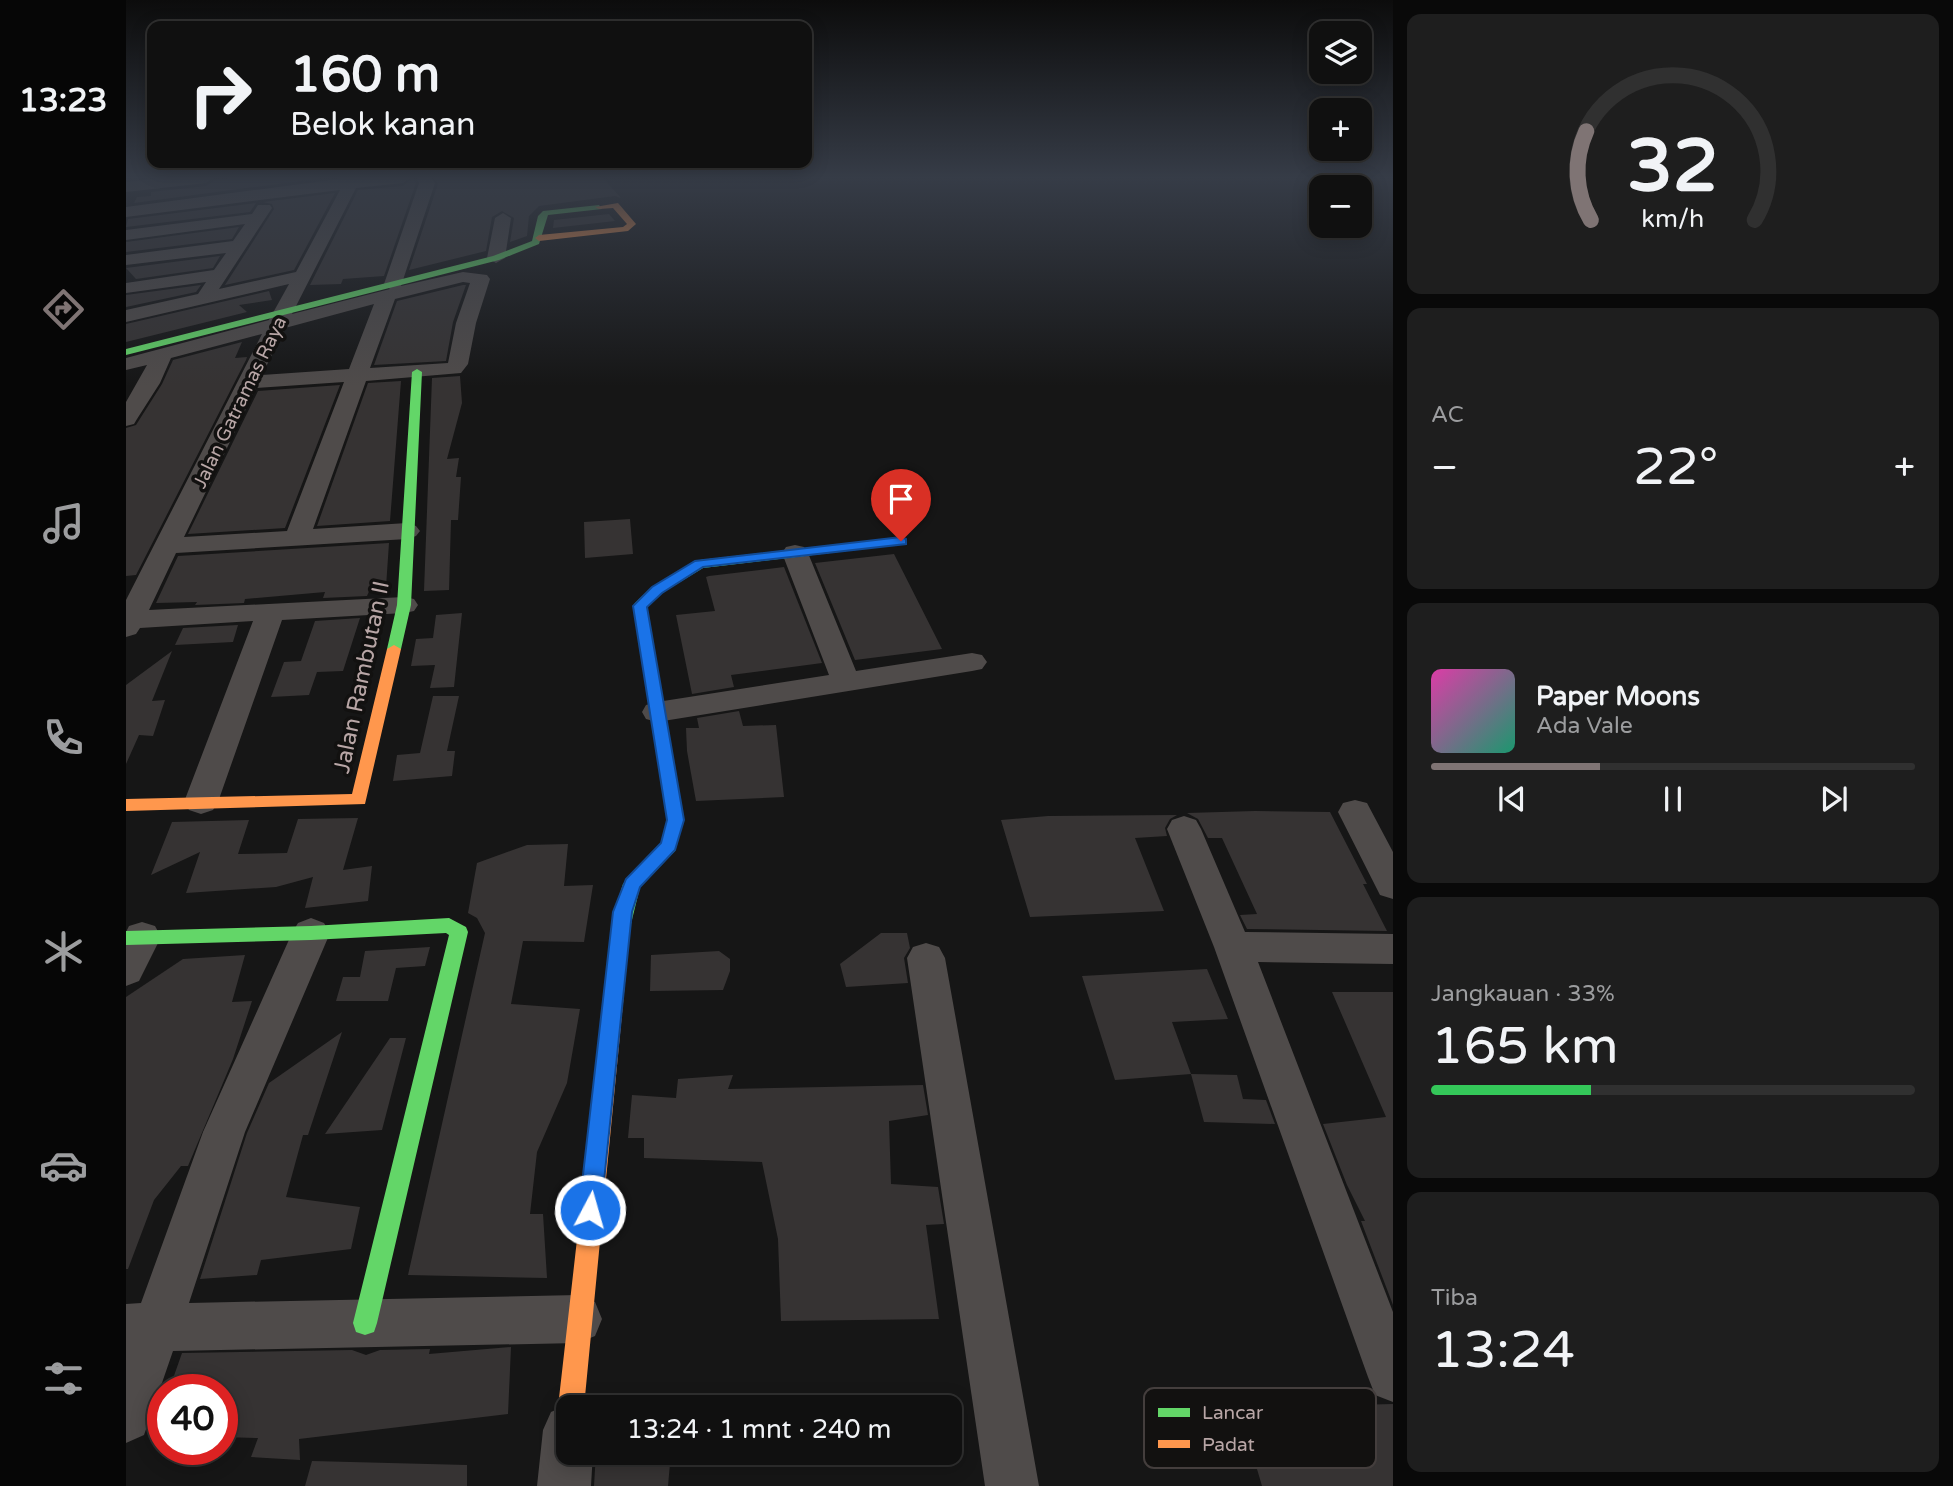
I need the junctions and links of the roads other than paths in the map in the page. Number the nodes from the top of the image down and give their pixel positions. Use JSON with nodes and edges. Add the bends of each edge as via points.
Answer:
{"nodes":[{"id":1,"x":235,"y":247,"type":"edge"},
{"id":2,"x":238,"y":247,"type":"edge"},
{"id":3,"x":319,"y":247,"type":"edge"},
{"id":4,"x":405,"y":247,"type":"edge"},
{"id":5,"x":498,"y":247,"type":"edge"},
{"id":6,"x":519,"y":247,"type":"edge"},
{"id":7,"x":496,"y":258,"type":"junction"},
{"id":8,"x":126,"y":260,"type":"edge"},
{"id":9,"x":220,"y":274,"type":"junction"},
{"id":10,"x":305,"y":275,"type":"junction"},
{"id":11,"x":126,"y":288,"type":"edge"},
{"id":12,"x":390,"y":289,"type":"junction"},
{"id":13,"x":205,"y":297,"type":"junction"},
{"id":14,"x":126,"y":316,"type":"edge"},
{"id":15,"x":281,"y":317,"type":"junction"},
{"id":16,"x":126,"y":352,"type":"edge"},
{"id":17,"x":163,"y":352,"type":"junction"},
{"id":18,"x":126,"y":364,"type":"edge"},
{"id":19,"x":417,"y":372,"type":"junction"},
{"id":20,"x":356,"y":375,"type":"junction"},
{"id":21,"x":249,"y":382,"type":"junction"},
{"id":22,"x":126,"y":419,"type":"edge"},
{"id":23,"x":407,"y":531,"type":"junction"},
{"id":24,"x":297,"y":537,"type":"junction"},
{"id":25,"x":901,"y":541,"type":"dead end"},
{"id":26,"x":168,"y":546,"type":"junction"},
{"id":27,"x":795,"y":553,"type":"junction"},
{"id":28,"x":404,"y":605,"type":"junction"},
{"id":29,"x":271,"y":611,"type":"junction"},
{"id":30,"x":127,"y":622,"type":"edge"},
{"id":31,"x":972,"y":662,"type":"dead end"},
{"id":32,"x":846,"y":682,"type":"junction"},
{"id":33,"x":657,"y":712,"type":"junction"},
{"id":34,"x":201,"y":802,"type":"junction"},
{"id":35,"x":126,"y":805,"type":"edge"},
{"id":36,"x":1355,"y":812,"type":"dead end"},
{"id":37,"x":1184,"y":829,"type":"dead end"},
{"id":38,"x":1393,"y":885,"type":"edge"},
{"id":39,"x":311,"y":933,"type":"junction"},
{"id":40,"x":1233,"y":947,"type":"junction"},
{"id":41,"x":131,"y":948,"type":"edge"},
{"id":42,"x":1393,"y":948,"type":"edge"},
{"id":43,"x":926,"y":958,"type":"dead end"},
{"id":44,"x":578,"y":1319,"type":"junction"},
{"id":45,"x":365,"y":1323,"type":"junction"},
{"id":46,"x":142,"y":1327,"type":"edge"},
{"id":47,"x":1393,"y":1377,"type":"edge"},
{"id":48,"x":572,"y":1395,"type":"edge"},
{"id":49,"x":126,"y":1417,"type":"edge"},
{"id":50,"x":566,"y":1465,"type":"edge"},
{"id":51,"x":564,"y":1486,"type":"edge"},
{"id":52,"x":1012,"y":1486,"type":"edge"}],
"edges":[{"from":1,"to":8,"type":"street"},
{"from":2,"to":9,"type":"street"},
{"from":3,"to":10,"type":"street","name":"Jalan Gatramas Raya"},
{"from":4,"to":12,"type":"street"},
{"from":5,"to":7,"type":"street"},
{"from":6,"to":7,"type":"street"},
{"from":7,"to":12,"type":"street"},
{"from":9,"to":11,"type":"street"},
{"from":9,"to":13,"type":"street"},
{"from":10,"to":13,"type":"street"},
{"from":10,"to":15,"type":"street","name":"Jalan Gatramas Raya"},
{"from":12,"to":15,"type":"street"},
{"from":12,"to":19,"type":"street","via":[[481,279],[454,369]]},
{"from":12,"to":20,"type":"street"},
{"from":13,"to":14,"type":"street"},
{"from":15,"to":16,"type":"street"},
{"from":15,"to":17,"type":"street"},
{"from":15,"to":21,"type":"street","name":"Jalan Gatramas Raya"},
{"from":17,"to":18,"type":"street"},
{"from":17,"to":22,"type":"street"},
{"from":19,"to":20,"type":"street"},
{"from":19,"to":23,"type":"street","name":"Jalan Rambutan II"},
{"from":20,"to":21,"type":"street"},
{"from":20,"to":24,"type":"street"},
{"from":21,"to":26,"type":"street","name":"Jalan Gatramas Raya"},
{"from":23,"to":24,"type":"street"},
{"from":23,"to":28,"type":"street","name":"Jalan Rambutan II"},
{"from":24,"to":26,"type":"street"},
{"from":25,"to":27,"type":"street"},
{"from":26,"to":30,"type":"street","name":"Jalan Gatramas Raya"},
{"from":27,"to":32,"type":"street"},
{"from":27,"to":33,"type":"street","via":[[700,564],[640,606]]},
{"from":28,"to":29,"type":"street"},
{"from":28,"to":34,"type":"street","name":"Jalan Rambutan II","via":[[359,800]]},
{"from":29,"to":30,"type":"street"},
{"from":29,"to":34,"type":"street"},
{"from":31,"to":32,"type":"street"},
{"from":32,"to":33,"type":"street"},
{"from":33,"to":44,"type":"street","via":[[676,820],[669,846],[632,884],[623,912]]},
{"from":34,"to":35,"type":"street","name":"Jalan Rambutan II"},
{"from":36,"to":38,"type":"street"},
{"from":37,"to":40,"type":"street"},
{"from":39,"to":41,"type":"street"},
{"from":39,"to":45,"type":"street","via":[[449,925],[459,932]]},
{"from":39,"to":46,"type":"street"},
{"from":40,"to":42,"type":"street"},
{"from":40,"to":47,"type":"street"},
{"from":43,"to":52,"type":"street"},
{"from":44,"to":45,"type":"street"},
{"from":44,"to":48,"type":"street"},
{"from":45,"to":46,"type":"street"},
{"from":46,"to":49,"type":"street"},
{"from":50,"to":51,"type":"street"}]}
